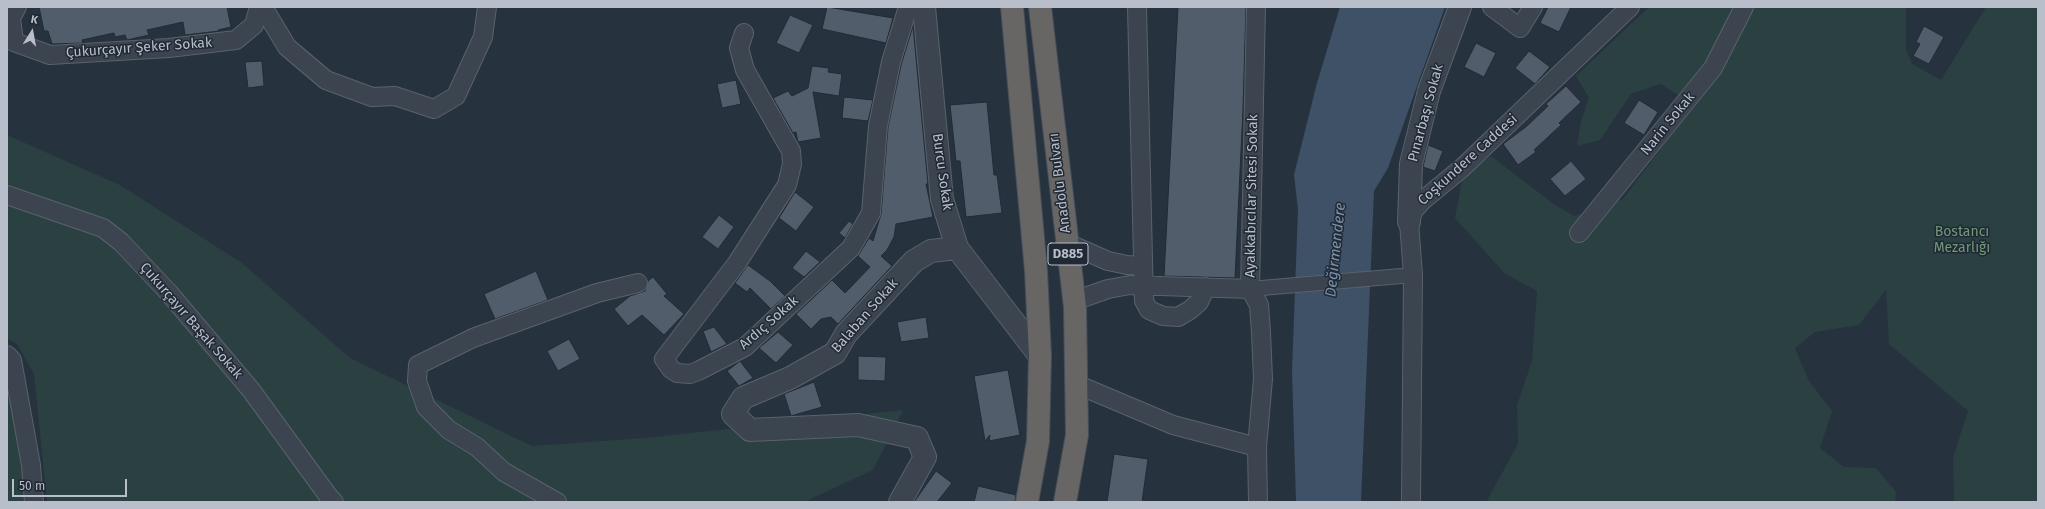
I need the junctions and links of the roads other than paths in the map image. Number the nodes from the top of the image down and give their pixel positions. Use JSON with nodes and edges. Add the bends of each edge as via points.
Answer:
{"nodes":[{"id":1,"x":17,"y":7,"type":"edge"},
{"id":2,"x":259,"y":7,"type":"edge"},
{"id":3,"x":263,"y":7,"type":"edge"},
{"id":4,"x":487,"y":7,"type":"edge"},
{"id":5,"x":908,"y":7,"type":"edge"},
{"id":6,"x":924,"y":7,"type":"edge"},
{"id":7,"x":1012,"y":7,"type":"edge"},
{"id":8,"x":1040,"y":7,"type":"edge"},
{"id":9,"x":1137,"y":7,"type":"edge"},
{"id":10,"x":1256,"y":7,"type":"edge"},
{"id":11,"x":1460,"y":7,"type":"edge"},
{"id":12,"x":1492,"y":7,"type":"edge"},
{"id":13,"x":1533,"y":7,"type":"edge"},
{"id":14,"x":1630,"y":7,"type":"edge"},
{"id":15,"x":1744,"y":7,"type":"edge"},
{"id":16,"x":744,"y":33,"type":"dead end"},
{"id":17,"x":7,"y":195,"type":"edge"},
{"id":18,"x":1409,"y":222,"type":"junction"},
{"id":19,"x":1579,"y":233,"type":"dead end"},
{"id":20,"x":1067,"y":244,"type":"junction"},
{"id":21,"x":957,"y":248,"type":"junction"},
{"id":22,"x":1143,"y":266,"type":"junction"},
{"id":23,"x":1407,"y":275,"type":"junction"},
{"id":24,"x":638,"y":283,"type":"dead end"},
{"id":25,"x":1144,"y":286,"type":"junction"},
{"id":26,"x":1206,"y":287,"type":"junction"},
{"id":27,"x":1250,"y":289,"type":"junction"},
{"id":28,"x":1074,"y":301,"type":"junction"},
{"id":29,"x":7,"y":355,"type":"edge"},
{"id":30,"x":1040,"y":356,"type":"junction"},
{"id":31,"x":1076,"y":384,"type":"junction"},
{"id":32,"x":1257,"y":447,"type":"junction"},
{"id":33,"x":34,"y":502,"type":"edge"},
{"id":34,"x":334,"y":502,"type":"edge"},
{"id":35,"x":557,"y":502,"type":"edge"},
{"id":36,"x":900,"y":502,"type":"edge"},
{"id":37,"x":1027,"y":502,"type":"edge"},
{"id":38,"x":1065,"y":502,"type":"edge"},
{"id":39,"x":1258,"y":502,"type":"edge"},
{"id":40,"x":1411,"y":502,"type":"edge"}],
"edges":[{"from":1,"to":2,"type":"street","name":"Çukurçayır Şeker Sokak","via":[[11,18],[14,42],[50,55],[169,48],[236,40],[254,25]]},
{"from":3,"to":4,"type":"street","via":[[287,47],[326,80],[372,97],[395,96],[434,109],[456,96],[482,37]]},
{"from":5,"to":16,"type":"street","name":"Ardıç Sokak","via":[[891,62],[878,126],[871,214],[851,248],[745,347],[698,371],[690,374],[677,373],[664,359],[737,262],[787,185],[792,164],[791,151],[745,70],[739,48]]},
{"from":6,"to":21,"type":"street","name":"Burcu Sokak","via":[[942,199]]},
{"from":7,"to":30,"type":"highway","number":"D885","via":[[1036,271]]},
{"from":8,"to":20,"type":"highway","name":"Anadolu Bulvarı","number":"D885"},
{"from":9,"to":22,"type":"street"},
{"from":10,"to":27,"type":"street","name":"Ayakkabıcılar Sitesi Sokak"},
{"from":11,"to":18,"type":"street","name":"Pınarbaşı Sokak","via":[[1429,91],[1411,164]]},
{"from":12,"to":13,"type":"street","via":[[1520,28]]},
{"from":14,"to":18,"type":"street","name":"Coşkundere Caddesi","via":[[1462,168],[1422,200]]},
{"from":15,"to":19,"type":"street","name":"Narin Sokak","via":[[1713,68]]},
{"from":17,"to":34,"type":"street","name":"Çukurçayır Başak Sokak","via":[[103,228],[121,242],[169,293],[251,390]]},
{"from":18,"to":23,"type":"street"},
{"from":20,"to":22,"type":"street","via":[[1108,261]]},
{"from":20,"to":28,"type":"highway","name":"Anadolu Bulvarı","number":"D885"},
{"from":21,"to":30,"type":"street","name":"Burcu Sokak"},
{"from":21,"to":36,"type":"street","name":"Balaban Sokak","via":[[931,251],[914,261],[846,334],[835,353],[790,378],[743,398],[733,414],[750,430],[858,425],[917,438],[925,457]]},
{"from":22,"to":25,"type":"street"},
{"from":23,"to":27,"type":"street"},
{"from":23,"to":40,"type":"street"},
{"from":24,"to":35,"type":"street","via":[[597,293],[473,338],[418,365],[417,381],[426,407],[448,430],[477,447],[504,472]]},
{"from":25,"to":26,"type":"street"},
{"from":25,"to":26,"type":"street","via":[[1144,301],[1149,310],[1163,316],[1178,317],[1199,302]]},
{"from":25,"to":28,"type":"street","via":[[1130,285],[1108,289]]},
{"from":26,"to":27,"type":"street"},
{"from":27,"to":32,"type":"street","name":"Ayakkabıcılar Sitesi Sokak","via":[[1259,305],[1261,332],[1263,379]]},
{"from":28,"to":31,"type":"highway","name":"Anadolu Bulvarı","number":"D885"},
{"from":29,"to":33,"type":"street","via":[[12,360]]},
{"from":30,"to":37,"type":"highway","number":"D885","via":[[1038,441]]},
{"from":31,"to":32,"type":"street","via":[[1173,425]]},
{"from":31,"to":38,"type":"highway","name":"Anadolu Bulvarı","number":"D885","via":[[1077,434]]},
{"from":32,"to":39,"type":"street","name":"Ayakkabıcılar Sitesi Sokak"}]}
